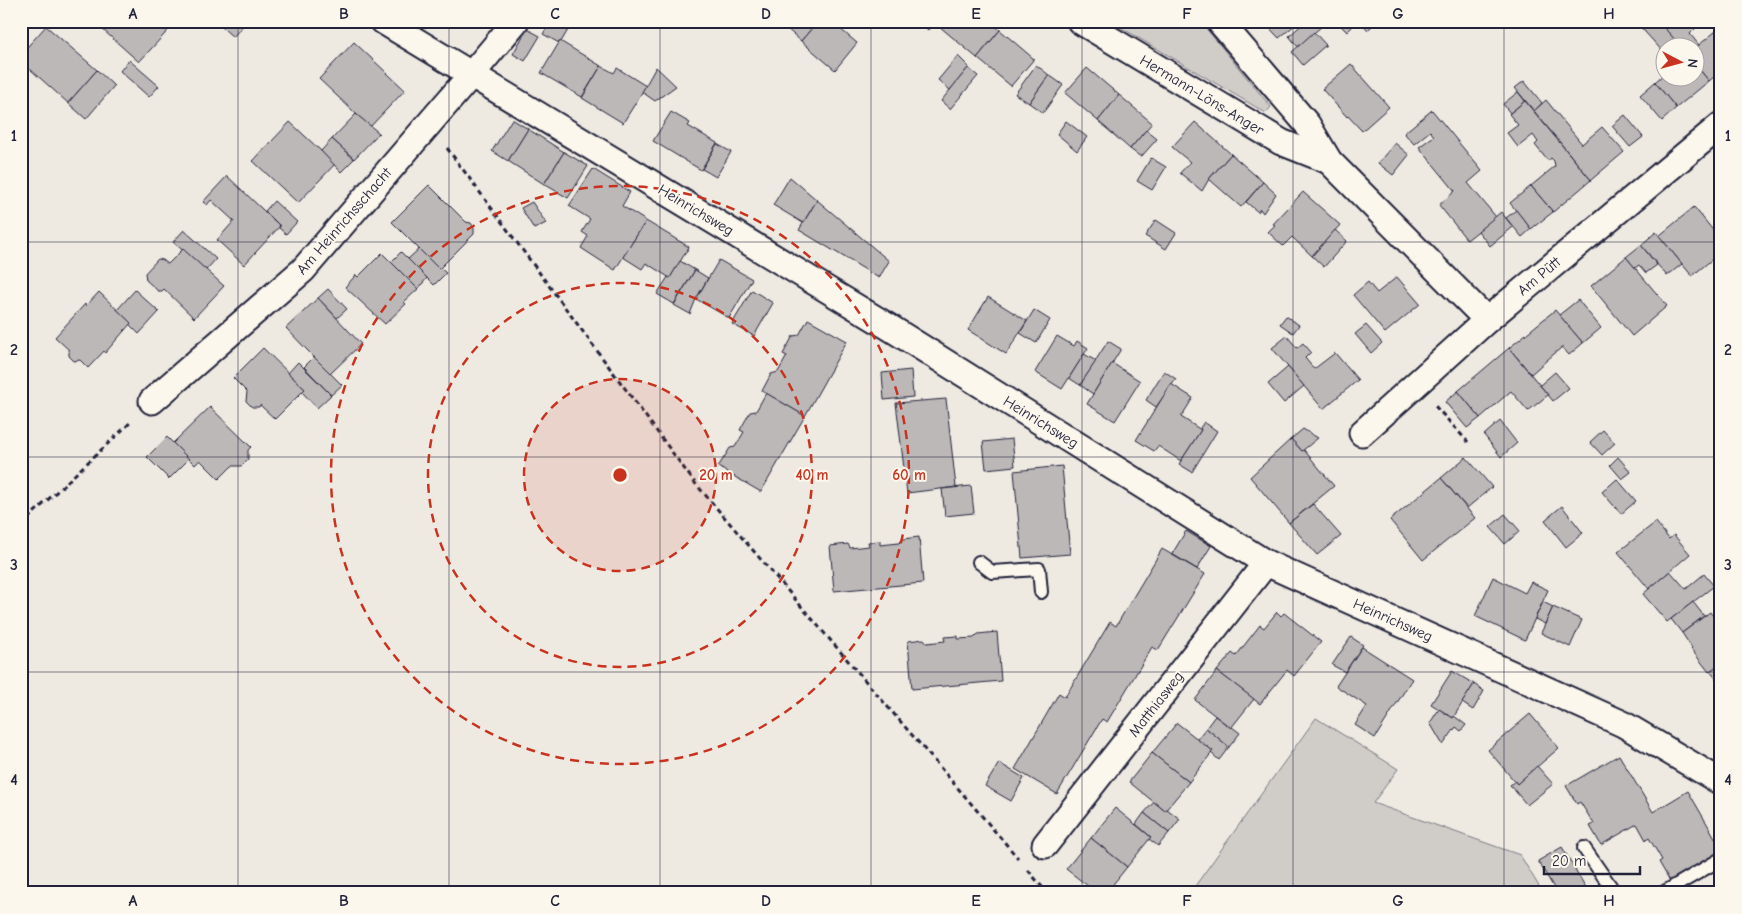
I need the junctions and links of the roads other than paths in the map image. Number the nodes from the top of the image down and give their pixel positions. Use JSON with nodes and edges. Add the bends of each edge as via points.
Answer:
{"nodes":[{"id":1,"x":383,"y":21,"type":"edge"},
{"id":2,"x":516,"y":21,"type":"edge"},
{"id":3,"x":1080,"y":21,"type":"edge"},
{"id":4,"x":1219,"y":21,"type":"edge"},
{"id":5,"x":471,"y":75,"type":"junction"},
{"id":6,"x":1721,"y":125,"type":"edge"},
{"id":7,"x":1329,"y":161,"type":"junction"},
{"id":8,"x":1487,"y":320,"type":"junction"},
{"id":9,"x":152,"y":401,"type":"road end"},
{"id":10,"x":1362,"y":433,"type":"dead end"},
{"id":11,"x":979,"y":562,"type":"dead end"},
{"id":12,"x":1266,"y":563,"type":"junction"},
{"id":13,"x":1041,"y":592,"type":"dead end"},
{"id":14,"x":1721,"y":782,"type":"edge"},
{"id":15,"x":1045,"y":845,"type":"dead end"},
{"id":16,"x":1584,"y":848,"type":"dead end"},
{"id":17,"x":1721,"y":859,"type":"edge"},
{"id":18,"x":1615,"y":893,"type":"edge"},
{"id":19,"x":1664,"y":893,"type":"edge"}],
"edges":[{"from":1,"to":5,"type":"street","name":"Heinrichsweg"},
{"from":2,"to":5,"type":"street","name":"Am Heinrichsschacht"},
{"from":3,"to":7,"type":"street","name":"Hermann-Löns-Anger","via":[[1280,142]]},
{"from":4,"to":7,"type":"street","name":"Hermann-Löns-Anger","via":[[1307,124]]},
{"from":5,"to":9,"type":"street","name":"Am Heinrichsschacht","via":[[303,270]]},
{"from":5,"to":12,"type":"street","name":"Heinrichsweg","via":[[889,326]]},
{"from":6,"to":8,"type":"street","name":"Am Pütt"},
{"from":7,"to":8,"type":"street","name":"Hermann-Löns-Anger"},
{"from":8,"to":10,"type":"street","name":"Am Pütt"},
{"from":11,"to":13,"type":"lane","via":[[992,572],[1039,569]]},
{"from":12,"to":14,"type":"street","name":"Heinrichsweg","via":[[1623,724]]},
{"from":12,"to":15,"type":"street","name":"Matthiasweg"},
{"from":16,"to":18,"type":"lane"},
{"from":17,"to":19,"type":"lane"}]}
